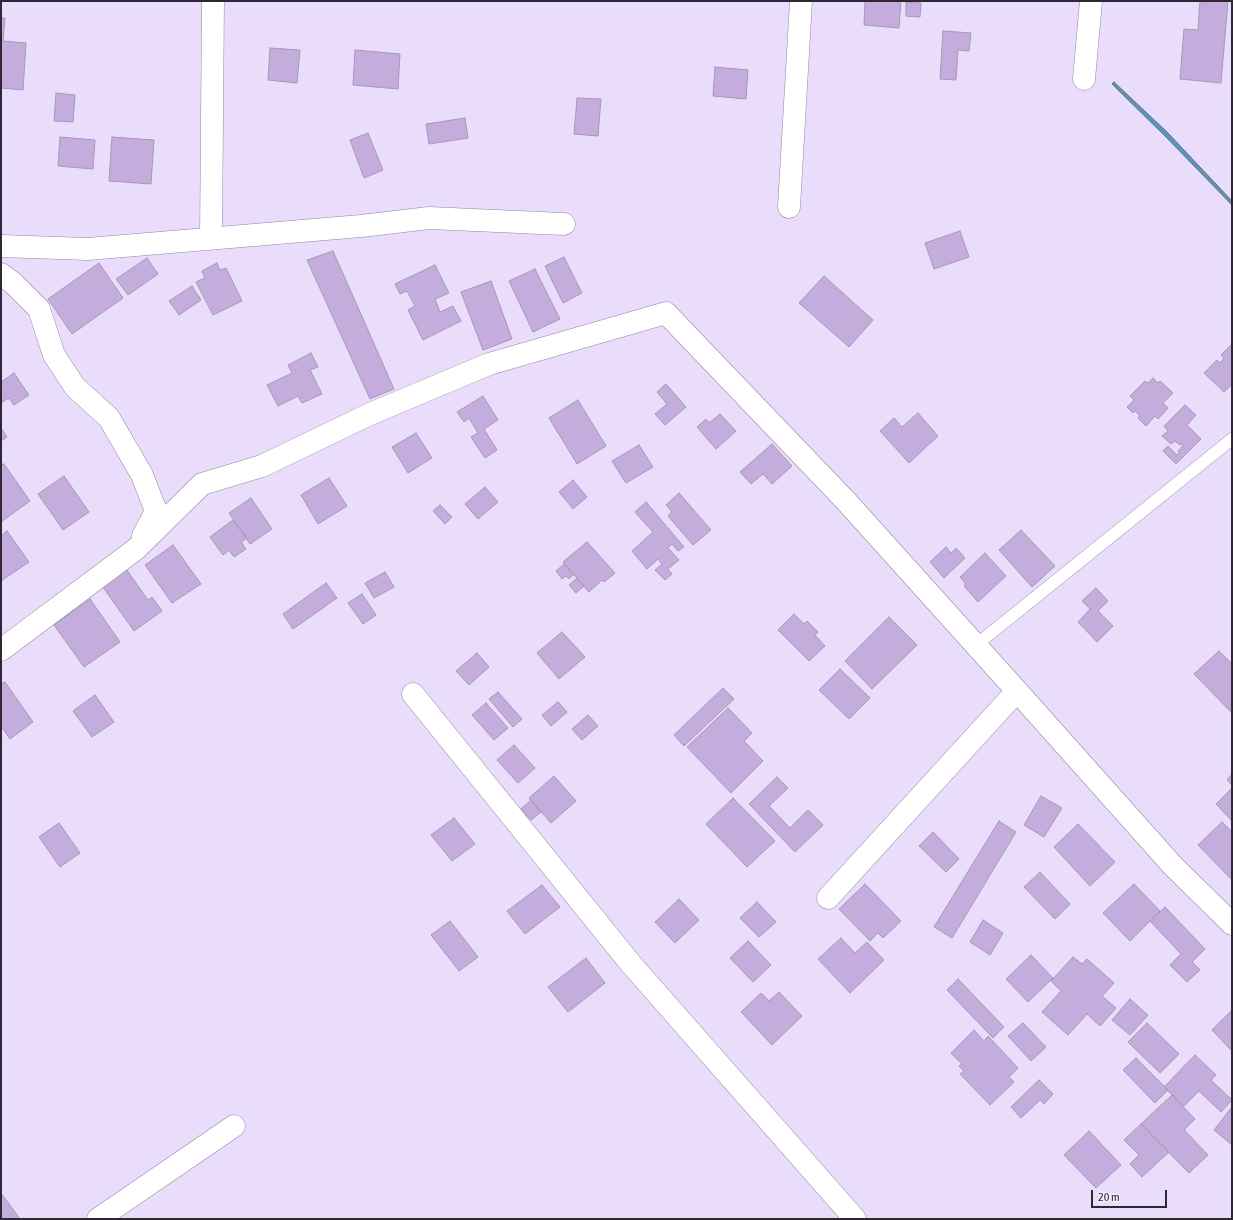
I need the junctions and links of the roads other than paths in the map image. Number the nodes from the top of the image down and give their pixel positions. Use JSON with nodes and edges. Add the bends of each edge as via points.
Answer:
{"nodes":[{"id":1,"x":213,"y":1,"type":"edge"},
{"id":2,"x":801,"y":1,"type":"edge"},
{"id":3,"x":1091,"y":1,"type":"edge"},
{"id":4,"x":1084,"y":79,"type":"dead end"},
{"id":5,"x":789,"y":207,"type":"dead end"},
{"id":6,"x":564,"y":224,"type":"dead end"},
{"id":7,"x":211,"y":238,"type":"junction"},
{"id":8,"x":1,"y":246,"type":"edge"},
{"id":9,"x":1,"y":274,"type":"edge"},
{"id":10,"x":1232,"y":439,"type":"edge"},
{"id":11,"x":136,"y":549,"type":"junction"},
{"id":12,"x":976,"y":645,"type":"junction"},
{"id":13,"x":1,"y":650,"type":"edge"},
{"id":14,"x":1016,"y":691,"type":"junction"},
{"id":15,"x":413,"y":694,"type":"dead end"},
{"id":16,"x":828,"y":898,"type":"dead end"},
{"id":17,"x":1232,"y":924,"type":"edge"},
{"id":18,"x":234,"y":1126,"type":"dead end"},
{"id":19,"x":98,"y":1219,"type":"edge"},
{"id":20,"x":855,"y":1219,"type":"edge"}],
"edges":[{"from":1,"to":7,"type":"street"},
{"from":2,"to":5,"type":"street"},
{"from":3,"to":4,"type":"street"},
{"from":6,"to":7,"type":"street","via":[[429,218]]},
{"from":7,"to":8,"type":"street","via":[[88,249]]},
{"from":9,"to":11,"type":"street","via":[[39,309],[54,355],[75,387],[109,418],[142,475],[156,511]]},
{"from":10,"to":12,"type":"lane"},
{"from":11,"to":12,"type":"street","via":[[202,484],[262,466],[370,414],[489,364],[666,313],[846,501]]},
{"from":11,"to":13,"type":"street"},
{"from":12,"to":14,"type":"street"},
{"from":14,"to":16,"type":"street"},
{"from":14,"to":17,"type":"street","via":[[1173,866]]},
{"from":15,"to":20,"type":"street","via":[[631,964]]},
{"from":18,"to":19,"type":"street"}]}
